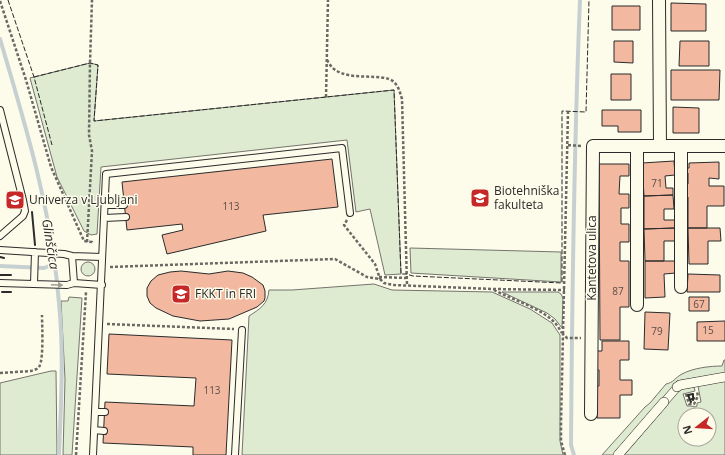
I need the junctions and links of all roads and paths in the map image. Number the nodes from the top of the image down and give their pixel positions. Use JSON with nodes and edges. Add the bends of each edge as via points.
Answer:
{"nodes":[{"id":1,"x":92,"y":0,"type":"edge"},
{"id":2,"x":328,"y":0,"type":"edge"},
{"id":3,"x":659,"y":0,"type":"edge"},
{"id":4,"x":0,"y":1,"type":"edge"},
{"id":5,"x":327,"y":60,"type":"junction"},
{"id":6,"x":326,"y":97,"type":"dead end"},
{"id":7,"x":0,"y":110,"type":"edge"},
{"id":8,"x":568,"y":112,"type":"dead end"},
{"id":9,"x":568,"y":145,"type":"junction"},
{"id":10,"x":581,"y":146,"type":"dead end"},
{"id":11,"x":637,"y":146,"type":"junction"},
{"id":12,"x":660,"y":146,"type":"junction"},
{"id":13,"x":681,"y":146,"type":"junction"},
{"id":14,"x":725,"y":146,"type":"edge"},
{"id":15,"x":124,"y":205,"type":"dead end"},
{"id":16,"x":105,"y":206,"type":"junction"},
{"id":17,"x":350,"y":213,"type":"joint"},
{"id":18,"x":104,"y":218,"type":"junction"},
{"id":19,"x":126,"y":218,"type":"dead end"},
{"id":20,"x":0,"y":236,"type":"edge"},
{"id":21,"x":88,"y":242,"type":"junction"},
{"id":22,"x":2,"y":250,"type":"edge"},
{"id":23,"x":35,"y":252,"type":"junction"},
{"id":24,"x":72,"y":256,"type":"junction"},
{"id":25,"x":89,"y":257,"type":"junction"},
{"id":26,"x":102,"y":258,"type":"junction"},
{"id":27,"x":102,"y":268,"type":"junction"},
{"id":28,"x":380,"y":278,"type":"junction"},
{"id":29,"x":406,"y":278,"type":"junction"},
{"id":30,"x":0,"y":283,"type":"edge"},
{"id":31,"x":74,"y":283,"type":"junction"},
{"id":32,"x":34,"y":284,"type":"junction"},
{"id":33,"x":86,"y":284,"type":"junction"},
{"id":34,"x":102,"y":285,"type":"junction"},
{"id":35,"x":407,"y":286,"type":"junction"},
{"id":36,"x":682,"y":288,"type":"dead end"},
{"id":37,"x":493,"y":289,"type":"junction"},
{"id":38,"x":565,"y":290,"type":"junction"},
{"id":39,"x":638,"y":305,"type":"dead end"},
{"id":40,"x":42,"y":315,"type":"dead end"},
{"id":41,"x":99,"y":323,"type":"junction"},
{"id":42,"x":242,"y":330,"type":"joint"},
{"id":43,"x":563,"y":334,"type":"junction"},
{"id":44,"x":578,"y":339,"type":"dead end"},
{"id":45,"x":0,"y":373,"type":"edge"},
{"id":46,"x":725,"y":377,"type":"edge"},
{"id":47,"x":677,"y":387,"type":"dead end"},
{"id":48,"x":697,"y":392,"type":"joint"},
{"id":49,"x":664,"y":402,"type":"dead end"},
{"id":50,"x":95,"y":412,"type":"junction"},
{"id":51,"x":105,"y":412,"type":"dead end"},
{"id":52,"x":591,"y":414,"type":"dead end"},
{"id":53,"x":94,"y":430,"type":"junction"},
{"id":54,"x":104,"y":431,"type":"dead end"},
{"id":55,"x":76,"y":455,"type":"edge"},
{"id":56,"x":93,"y":455,"type":"edge"},
{"id":57,"x":235,"y":455,"type":"edge"},
{"id":58,"x":565,"y":455,"type":"edge"},
{"id":59,"x":618,"y":455,"type":"edge"}],
"edges":[{"from":1,"to":21,"type":"path","via":[[89,127],[92,151]]},
{"from":2,"to":5,"type":"path"},
{"from":3,"to":12,"type":"street"},
{"from":4,"to":21,"type":"path","via":[[51,167],[84,241]]},
{"from":5,"to":6,"type":"path"},
{"from":5,"to":29,"type":"path","via":[[333,69],[342,74],[383,78],[393,81],[399,89],[402,99]]},
{"from":7,"to":20,"type":"lane","via":[[25,211],[23,216]]},
{"from":8,"to":9,"type":"path"},
{"from":9,"to":10,"type":"path"},
{"from":9,"to":38,"type":"path"},
{"from":11,"to":12,"type":"street","name":"Kantetova ulica"},
{"from":11,"to":39,"type":"street"},
{"from":11,"to":52,"type":"street","name":"Kantetova ulica","via":[[593,146]]},
{"from":12,"to":13,"type":"street","name":"Kantetova ulica"},
{"from":13,"to":14,"type":"street","name":"Kantetova ulica"},
{"from":13,"to":36,"type":"street"},
{"from":15,"to":16,"type":"lane"},
{"from":16,"to":17,"type":"lane","via":[[106,174],[342,148]]},
{"from":16,"to":18,"type":"lane"},
{"from":17,"to":28,"type":"path","via":[[344,225],[375,264]]},
{"from":18,"to":19,"type":"lane"},
{"from":18,"to":26,"type":"lane"},
{"from":21,"to":25,"type":"path","via":[[92,242]]},
{"from":22,"to":23,"type":"lane"},
{"from":23,"to":24,"type":"lane"},
{"from":23,"to":32,"type":"lane"},
{"from":24,"to":25,"type":"lane"},
{"from":24,"to":31,"type":"lane"},
{"from":25,"to":26,"type":"lane"},
{"from":26,"to":27,"type":"lane"},
{"from":27,"to":28,"type":"path","via":[[335,259],[367,277]]},
{"from":27,"to":34,"type":"lane"},
{"from":28,"to":29,"type":"path"},
{"from":28,"to":35,"type":"path","via":[[384,283]]},
{"from":29,"to":35,"type":"path"},
{"from":30,"to":32,"type":"lane"},
{"from":32,"to":31,"type":"lane","one_way":true},
{"from":31,"to":33,"type":"lane"},
{"from":33,"to":34,"type":"lane"},
{"from":33,"to":55,"type":"path"},
{"from":34,"to":41,"type":"lane"},
{"from":35,"to":37,"type":"path"},
{"from":37,"to":38,"type":"path"},
{"from":37,"to":43,"type":"path","via":[[549,317]]},
{"from":38,"to":43,"type":"path"},
{"from":40,"to":45,"type":"path","via":[[39,367],[31,371]]},
{"from":41,"to":42,"type":"path"},
{"from":41,"to":50,"type":"lane"},
{"from":42,"to":57,"type":"lane"},
{"from":43,"to":44,"type":"path","via":[[568,338]]},
{"from":43,"to":58,"type":"path","via":[[561,441]]},
{"from":46,"to":47,"type":"street"},
{"from":48,"to":48,"type":"path","via":[[694,404],[690,404],[686,394]]},
{"from":49,"to":59,"type":"street"},
{"from":50,"to":51,"type":"lane"},
{"from":50,"to":53,"type":"lane"},
{"from":53,"to":54,"type":"lane"},
{"from":53,"to":56,"type":"lane"}]}
